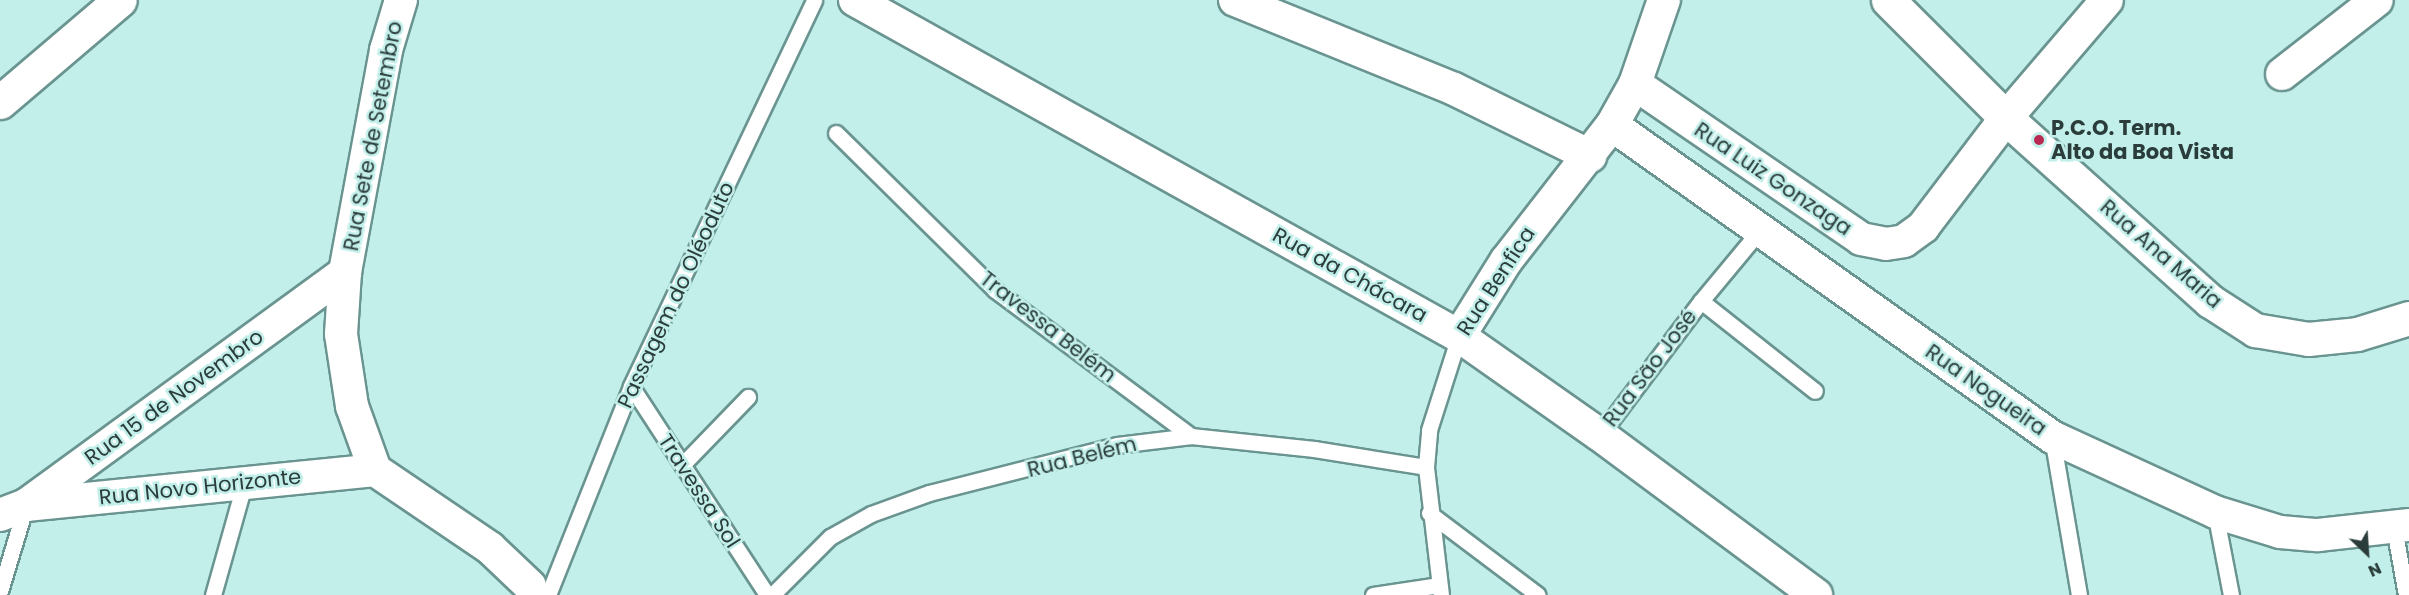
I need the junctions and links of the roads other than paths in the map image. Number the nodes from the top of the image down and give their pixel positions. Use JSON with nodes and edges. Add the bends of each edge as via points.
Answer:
{"nodes":[{"id":1,"x":120,"y":0,"type":"edge"},
{"id":2,"x":401,"y":0,"type":"edge"},
{"id":3,"x":814,"y":0,"type":"edge"},
{"id":4,"x":855,"y":0,"type":"edge"},
{"id":5,"x":1235,"y":0,"type":"edge"},
{"id":6,"x":1664,"y":0,"type":"edge"},
{"id":7,"x":1888,"y":0,"type":"edge"},
{"id":8,"x":2107,"y":0,"type":"edge"},
{"id":9,"x":2377,"y":0,"type":"edge"},
{"id":10,"x":2282,"y":74,"type":"dead end"},
{"id":11,"x":1635,"y":84,"type":"junction"},
{"id":12,"x":0,"y":102,"type":"edge"},
{"id":13,"x":2006,"y":118,"type":"junction"},
{"id":14,"x":1612,"y":125,"type":"junction"},
{"id":15,"x":836,"y":133,"type":"dead end"},
{"id":16,"x":1590,"y":156,"type":"junction"},
{"id":17,"x":1760,"y":230,"type":"junction"},
{"id":18,"x":345,"y":272,"type":"junction"},
{"id":19,"x":1701,"y":301,"type":"junction"},
{"id":20,"x":2409,"y":318,"type":"edge"},
{"id":21,"x":1459,"y":336,"type":"junction"},
{"id":22,"x":632,"y":386,"type":"junction"},
{"id":23,"x":1815,"y":391,"type":"dead end"},
{"id":24,"x":748,"y":397,"type":"dead end"},
{"id":25,"x":1600,"y":435,"type":"junction"},
{"id":26,"x":1191,"y":436,"type":"junction"},
{"id":27,"x":2052,"y":437,"type":"junction"},
{"id":28,"x":682,"y":465,"type":"junction"},
{"id":29,"x":1426,"y":467,"type":"junction"},
{"id":30,"x":375,"y":470,"type":"junction"},
{"id":31,"x":245,"y":481,"type":"junction"},
{"id":32,"x":13,"y":510,"type":"edge"},
{"id":33,"x":2215,"y":512,"type":"junction"},
{"id":34,"x":1429,"y":513,"type":"junction"},
{"id":35,"x":2401,"y":527,"type":"edge"},
{"id":36,"x":1440,"y":590,"type":"edge"},
{"id":37,"x":0,"y":591,"type":"edge"},
{"id":38,"x":540,"y":592,"type":"edge"},
{"id":39,"x":213,"y":595,"type":"edge"},
{"id":40,"x":767,"y":595,"type":"edge"},
{"id":41,"x":772,"y":595,"type":"edge"},
{"id":42,"x":1373,"y":595,"type":"edge"},
{"id":43,"x":1538,"y":595,"type":"edge"},
{"id":44,"x":1816,"y":595,"type":"edge"},
{"id":45,"x":2079,"y":595,"type":"edge"},
{"id":46,"x":2231,"y":595,"type":"edge"},
{"id":47,"x":2406,"y":595,"type":"edge"}],
"edges":[{"from":1,"to":12,"type":"street"},
{"from":2,"to":18,"type":"street","name":"Rua Sete de Setembro","via":[[386,50]]},
{"from":3,"to":22,"type":"lane","name":"Passagem do Oléoduto"},
{"from":4,"to":21,"type":"street","name":"Rua da Chácara"},
{"from":5,"to":16,"type":"street","via":[[1454,89]]},
{"from":6,"to":11,"type":"street","name":"Rua Benfica"},
{"from":7,"to":13,"type":"street","name":"Rua Ana Maria"},
{"from":8,"to":13,"type":"street","name":"Rua Luiz Gonzaga"},
{"from":9,"to":10,"type":"street"},
{"from":11,"to":13,"type":"street","name":"Rua Luiz Gonzaga","via":[[1861,239],[1886,244],[1904,241],[1923,227]]},
{"from":11,"to":14,"type":"street","name":"Rua Benfica"},
{"from":13,"to":20,"type":"street","name":"Rua Ana Maria","via":[[2210,300],[2255,330],[2308,339],[2357,334]]},
{"from":14,"to":16,"type":"street","name":"Rua Benfica"},
{"from":14,"to":17,"type":"street","name":"Rua Nogueira"},
{"from":15,"to":26,"type":"lane","name":"Travessa Belém","via":[[995,290]]},
{"from":16,"to":21,"type":"street","name":"Rua Benfica","via":[[1506,261]]},
{"from":17,"to":19,"type":"lane","name":"Rua São José"},
{"from":17,"to":27,"type":"street","name":"Rua Nogueira"},
{"from":18,"to":30,"type":"street","via":[[344,368],[352,406]]},
{"from":18,"to":32,"type":"street","name":"Rua 15 de Novembro"},
{"from":19,"to":23,"type":"lane","name":"Rua São José"},
{"from":19,"to":25,"type":"lane","name":"Rua São José"},
{"from":21,"to":25,"type":"street","name":"Rua da Chácara"},
{"from":21,"to":29,"type":"lane","name":"Rua Benfica","via":[[1429,430]]},
{"from":22,"to":28,"type":"lane","name":"Travessa Sol"},
{"from":22,"to":38,"type":"lane","name":"Passagem do Oléoduto"},
{"from":24,"to":28,"type":"lane"},
{"from":25,"to":44,"type":"street","name":"Rua da Chácara"},
{"from":26,"to":29,"type":"lane","name":"Rua Belém","via":[[1314,448]]},
{"from":26,"to":41,"type":"lane","name":"Rua Belém","via":[[1117,445],[929,493],[871,514],[830,537]]},
{"from":27,"to":33,"type":"street","name":"Rua Nogueira"},
{"from":27,"to":45,"type":"lane"},
{"from":28,"to":40,"type":"lane","name":"Travessa Sol"},
{"from":29,"to":34,"type":"lane","name":"Rua Benfica"},
{"from":30,"to":31,"type":"street","name":"Rua Novo Horizonte"},
{"from":30,"to":38,"type":"street","via":[[490,548]]},
{"from":31,"to":32,"type":"street","name":"Rua Novo Horizonte"},
{"from":31,"to":39,"type":"lane"},
{"from":32,"to":37,"type":"lane"},
{"from":33,"to":35,"type":"street","name":"Rua Nogueira","via":[[2280,532],[2318,535]]},
{"from":33,"to":46,"type":"lane"},
{"from":34,"to":36,"type":"lane","name":"Rua Benfica"},
{"from":34,"to":43,"type":"lane"},
{"from":35,"to":47,"type":"lane"},
{"from":36,"to":42,"type":"lane"}]}
